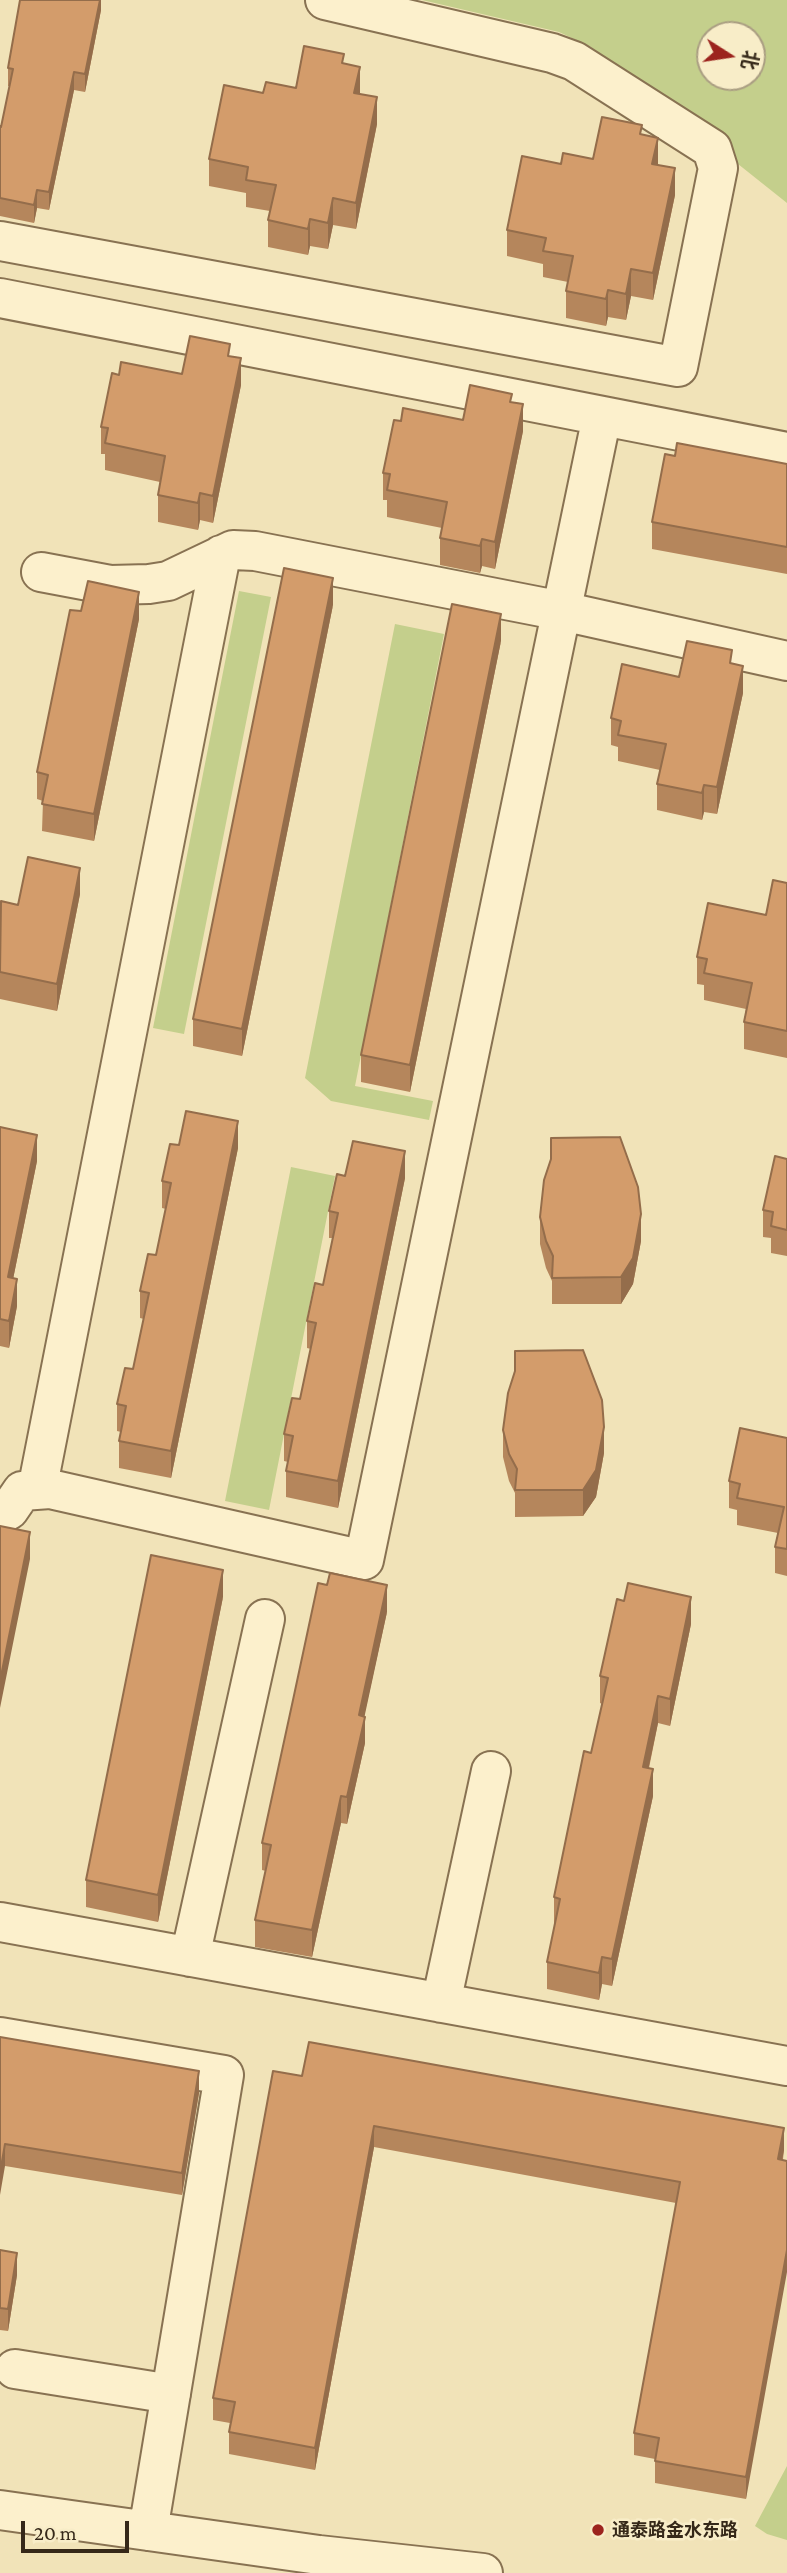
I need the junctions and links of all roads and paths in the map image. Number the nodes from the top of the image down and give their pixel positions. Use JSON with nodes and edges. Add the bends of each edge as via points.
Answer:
{"nodes":[{"id":1,"x":325,"y":0,"type":"edge"},
{"id":2,"x":0,"y":241,"type":"edge"},
{"id":3,"x":0,"y":298,"type":"edge"},
{"id":4,"x":602,"y":416,"type":"junction"},
{"id":5,"x":787,"y":452,"type":"edge"},
{"id":6,"x":221,"y":555,"type":"junction"},
{"id":7,"x":41,"y":572,"type":"dead end"},
{"id":8,"x":562,"y":611,"type":"junction"},
{"id":9,"x":787,"y":661,"type":"edge"},
{"id":10,"x":37,"y":1490,"type":"junction"},
{"id":11,"x":0,"y":1516,"type":"edge"},
{"id":12,"x":265,"y":1619,"type":"dead end"},
{"id":13,"x":491,"y":1771,"type":"dead end"},
{"id":14,"x":0,"y":1922,"type":"edge"},
{"id":15,"x":190,"y":1957,"type":"junction"},
{"id":16,"x":441,"y":2003,"type":"junction"},
{"id":17,"x":0,"y":2037,"type":"edge"},
{"id":18,"x":787,"y":2066,"type":"edge"},
{"id":19,"x":15,"y":2369,"type":"dead end"},
{"id":20,"x":171,"y":2394,"type":"junction"},
{"id":21,"x":0,"y":2510,"type":"edge"},
{"id":22,"x":148,"y":2531,"type":"junction"},
{"id":23,"x":483,"y":2573,"type":"edge"}],
"edges":[{"from":1,"to":2,"type":"street","via":[[574,61],[712,149],[718,168],[678,367]]},
{"from":3,"to":4,"type":"street"},
{"from":4,"to":5,"type":"street"},
{"from":4,"to":8,"type":"street"},
{"from":6,"to":7,"type":"street","via":[[168,581],[149,584],[110,585]]},
{"from":6,"to":8,"type":"street","via":[[233,550],[255,551]]},
{"from":6,"to":10,"type":"street"},
{"from":8,"to":9,"type":"street"},
{"from":8,"to":10,"type":"street","via":[[364,1560],[50,1489]]},
{"from":10,"to":11,"type":"street","via":[[22,1491]]},
{"from":12,"to":15,"type":"street"},
{"from":13,"to":16,"type":"street"},
{"from":14,"to":15,"type":"street"},
{"from":15,"to":16,"type":"street"},
{"from":16,"to":18,"type":"street"},
{"from":17,"to":20,"type":"street","via":[[224,2074]]},
{"from":19,"to":20,"type":"street"},
{"from":20,"to":22,"type":"street"},
{"from":21,"to":22,"type":"street"},
{"from":22,"to":23,"type":"street"}]}
